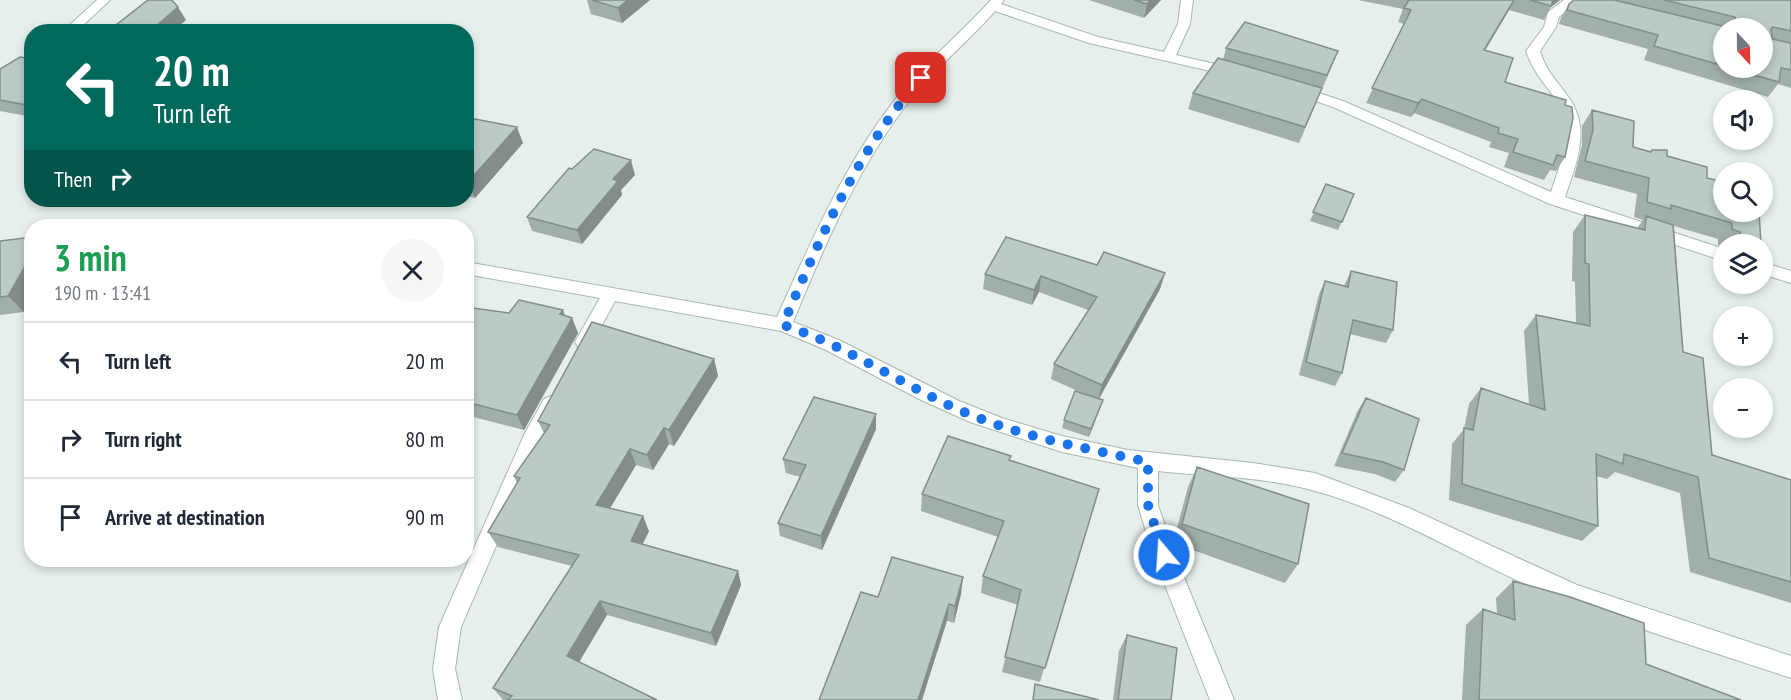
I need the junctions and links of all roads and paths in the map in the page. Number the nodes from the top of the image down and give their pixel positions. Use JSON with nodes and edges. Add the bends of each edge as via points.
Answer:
{"nodes":[{"id":1,"x":104,"y":0,"type":"edge"},
{"id":2,"x":1187,"y":0,"type":"edge"},
{"id":3,"x":1577,"y":1,"type":"edge"},
{"id":4,"x":996,"y":3,"type":"edge"},
{"id":5,"x":77,"y":24,"type":"edge"},
{"id":6,"x":1168,"y":56,"type":"junction"},
{"id":7,"x":1255,"y":78,"type":"edge"},
{"id":8,"x":1278,"y":84,"type":"edge"},
{"id":9,"x":1556,"y":200,"type":"junction"},
{"id":10,"x":1713,"y":251,"type":"edge"},
{"id":11,"x":474,"y":269,"type":"edge"},
{"id":12,"x":1773,"y":271,"type":"edge"},
{"id":13,"x":1791,"y":277,"type":"edge"},
{"id":14,"x":611,"y":293,"type":"junction"},
{"id":15,"x":783,"y":325,"type":"junction"},
{"id":16,"x":573,"y":363,"type":"edge"},
{"id":17,"x":562,"y":383,"type":"edge"},
{"id":18,"x":1148,"y":462,"type":"junction"},
{"id":19,"x":1791,"y":668,"type":"edge"},
{"id":20,"x":450,"y":700,"type":"edge"},
{"id":21,"x":1222,"y":700,"type":"edge"}],
"edges":[{"from":1,"to":5,"type":"street"},
{"from":2,"to":6,"type":"street","via":[[1184,24]]},
{"from":3,"to":9,"type":"street","via":[[1553,15],[1550,27],[1533,51],[1536,63],[1573,116]]},
{"from":4,"to":6,"type":"street","via":[[1094,40]]},
{"from":4,"to":15,"type":"street","via":[[906,95],[879,132],[822,233]]},
{"from":6,"to":7,"type":"street"},
{"from":8,"to":9,"type":"street","via":[[1338,104]]},
{"from":9,"to":10,"type":"street"},
{"from":11,"to":14,"type":"street"},
{"from":12,"to":13,"type":"street"},
{"from":14,"to":15,"type":"street"},
{"from":14,"to":16,"type":"street"},
{"from":15,"to":18,"type":"street","via":[[809,334],[976,417],[1044,440]]},
{"from":17,"to":20,"type":"street","via":[[450,627],[444,669]]},
{"from":18,"to":19,"type":"street","via":[[1232,468],[1313,482],[1381,504],[1552,585]]},
{"from":18,"to":21,"type":"street","via":[[1148,505]]}]}
